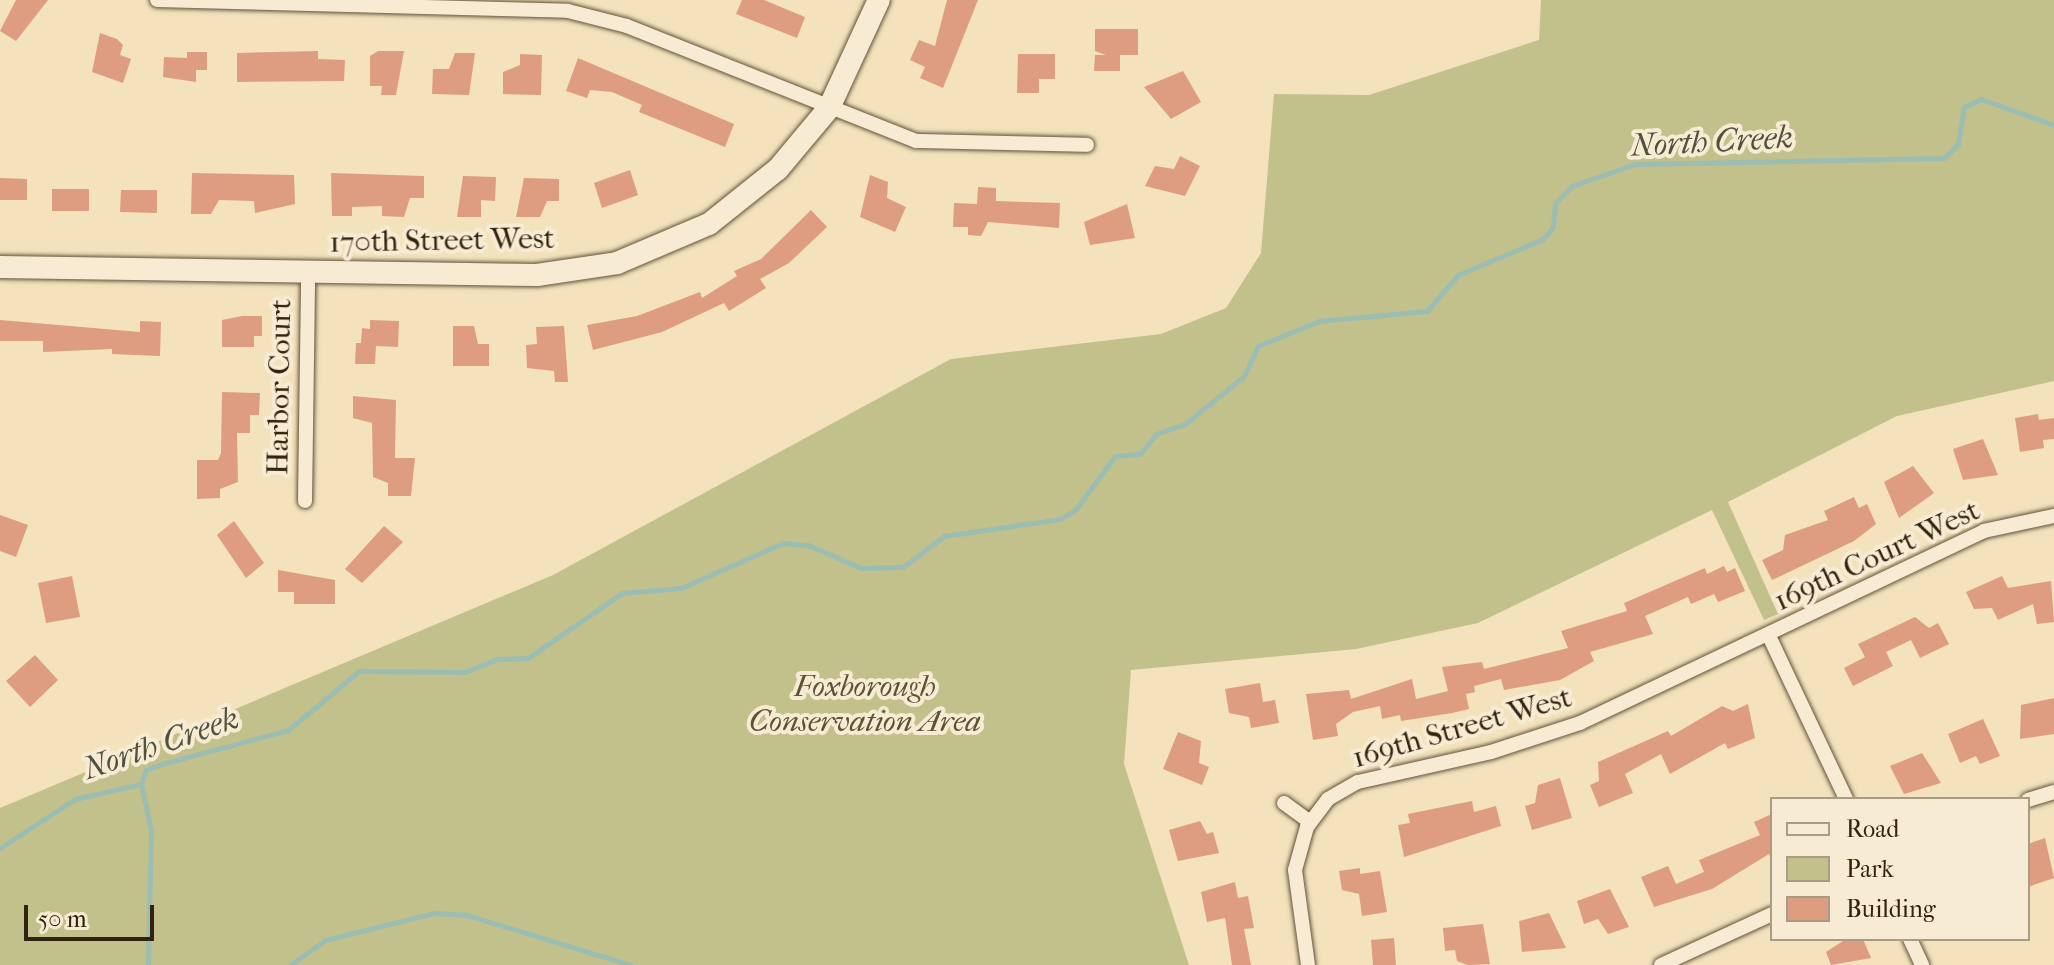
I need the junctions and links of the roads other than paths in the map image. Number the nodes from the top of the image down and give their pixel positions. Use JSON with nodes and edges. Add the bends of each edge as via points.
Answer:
{"nodes":[{"id":1,"x":157,"y":0,"type":"edge"},
{"id":2,"x":879,"y":0,"type":"edge"},
{"id":3,"x":829,"y":108,"type":"junction"},
{"id":4,"x":1087,"y":145,"type":"dead end"},
{"id":5,"x":0,"y":267,"type":"edge"},
{"id":6,"x":308,"y":273,"type":"junction"},
{"id":7,"x":305,"y":501,"type":"dead end"},
{"id":8,"x":2054,"y":516,"type":"edge"},
{"id":9,"x":1769,"y":636,"type":"junction"},
{"id":10,"x":2054,"y":792,"type":"edge"},
{"id":11,"x":1845,"y":797,"type":"edge"},
{"id":12,"x":2030,"y":799,"type":"edge"},
{"id":13,"x":1284,"y":803,"type":"dead end"},
{"id":14,"x":1310,"y":822,"type":"junction"},
{"id":15,"x":1770,"y":915,"type":"edge"},
{"id":16,"x":1911,"y":941,"type":"edge"},
{"id":17,"x":1308,"y":965,"type":"edge"},
{"id":18,"x":1662,"y":965,"type":"edge"},
{"id":19,"x":1922,"y":965,"type":"edge"}],
"edges":[{"from":1,"to":3,"type":"street","via":[[568,11],[627,26]]},
{"from":2,"to":3,"type":"street","name":"170th Street West"},
{"from":3,"to":4,"type":"street","via":[[916,141]]},
{"from":3,"to":6,"type":"street","name":"170th Street West","via":[[805,142],[737,205],[670,244],[617,263],[537,275]]},
{"from":5,"to":6,"type":"street","name":"170th Street West"},
{"from":6,"to":7,"type":"street","name":"Harbor Court"},
{"from":8,"to":9,"type":"street","name":"169th Court West","via":[[1984,531]]},
{"from":9,"to":11,"type":"street"},
{"from":9,"to":14,"type":"street","name":"169th Street West","via":[[1539,738],[1358,782],[1328,799]]},
{"from":10,"to":12,"type":"street"},
{"from":13,"to":14,"type":"street"},
{"from":14,"to":17,"type":"street","name":"169th Street West","via":[[1295,870]]},
{"from":15,"to":18,"type":"street"},
{"from":16,"to":19,"type":"street"}]}
